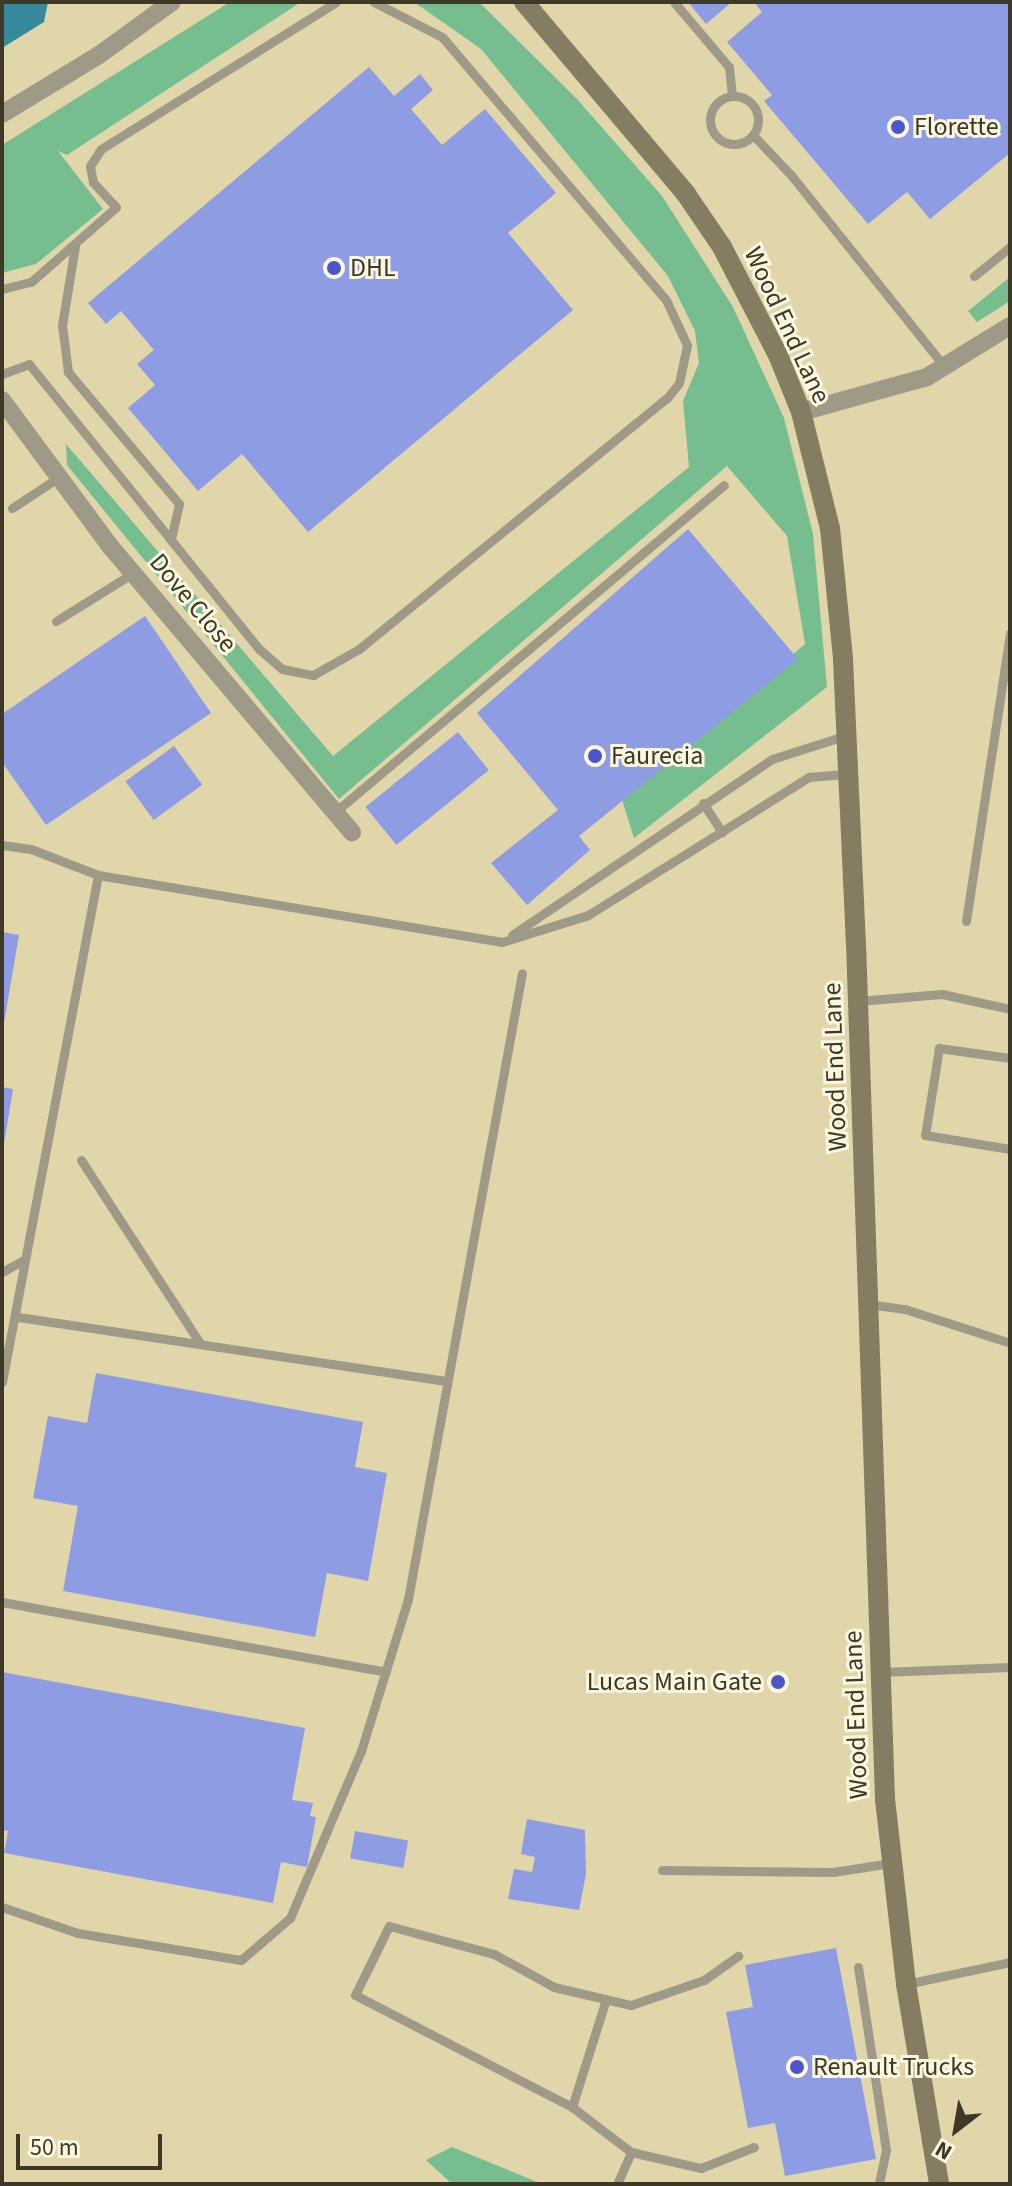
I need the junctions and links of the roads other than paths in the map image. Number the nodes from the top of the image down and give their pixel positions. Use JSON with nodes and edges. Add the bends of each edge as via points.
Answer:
{"nodes":[{"id":1,"x":172,"y":2,"type":"edge"},
{"id":2,"x":336,"y":2,"type":"edge"},
{"id":3,"x":374,"y":2,"type":"edge"},
{"id":4,"x":509,"y":2,"type":"edge"},
{"id":5,"x":524,"y":2,"type":"edge"},
{"id":6,"x":674,"y":2,"type":"edge"},
{"id":7,"x":545,"y":30,"type":"junction"},
{"id":8,"x":732,"y":95,"type":"junction"},
{"id":9,"x":2,"y":114,"type":"edge"},
{"id":10,"x":753,"y":135,"type":"junction"},
{"id":11,"x":76,"y":245,"type":"junction"},
{"id":12,"x":1010,"y":247,"type":"edge"},
{"id":13,"x":974,"y":276,"type":"dead end"},
{"id":14,"x":2,"y":289,"type":"edge"},
{"id":15,"x":1010,"y":326,"type":"edge"},
{"id":16,"x":946,"y":369,"type":"junction"},
{"id":17,"x":2,"y":374,"type":"edge"},
{"id":18,"x":2,"y":400,"type":"edge"},
{"id":19,"x":801,"y":412,"type":"junction"},
{"id":20,"x":59,"y":477,"type":"junction"},
{"id":21,"x":724,"y":485,"type":"dead end"},
{"id":22,"x":12,"y":508,"type":"dead end"},
{"id":23,"x":171,"y":540,"type":"junction"},
{"id":24,"x":133,"y":573,"type":"junction"},
{"id":25,"x":56,"y":621,"type":"dead end"},
{"id":26,"x":1010,"y":633,"type":"edge"},
{"id":27,"x":838,"y":739,"type":"junction"},
{"id":28,"x":847,"y":774,"type":"junction"},
{"id":29,"x":703,"y":803,"type":"junction"},
{"id":30,"x":335,"y":812,"type":"junction"},
{"id":31,"x":352,"y":832,"type":"dead end"},
{"id":32,"x":722,"y":832,"type":"junction"},
{"id":33,"x":2,"y":845,"type":"edge"},
{"id":34,"x":98,"y":875,"type":"junction"},
{"id":35,"x":966,"y":921,"type":"dead end"},
{"id":36,"x":502,"y":942,"type":"junction"},
{"id":37,"x":522,"y":973,"type":"dead end"},
{"id":38,"x":858,"y":1001,"type":"junction"},
{"id":39,"x":1010,"y":1009,"type":"edge"},
{"id":40,"x":1010,"y":1058,"type":"edge"},
{"id":41,"x":1010,"y":1149,"type":"edge"},
{"id":42,"x":81,"y":1160,"type":"dead end"},
{"id":43,"x":25,"y":1259,"type":"junction"},
{"id":44,"x":2,"y":1272,"type":"edge"},
{"id":45,"x":868,"y":1304,"type":"junction"},
{"id":46,"x":18,"y":1317,"type":"junction"},
{"id":47,"x":200,"y":1343,"type":"junction"},
{"id":48,"x":1010,"y":1343,"type":"edge"},
{"id":49,"x":444,"y":1381,"type":"junction"},
{"id":50,"x":2,"y":1382,"type":"edge"},
{"id":51,"x":2,"y":1602,"type":"edge"},
{"id":52,"x":1010,"y":1667,"type":"edge"},
{"id":53,"x":386,"y":1672,"type":"junction"},
{"id":54,"x":880,"y":1672,"type":"junction"},
{"id":55,"x":891,"y":1863,"type":"junction"},
{"id":56,"x":662,"y":1870,"type":"dead end"},
{"id":57,"x":2,"y":1907,"type":"edge"},
{"id":58,"x":738,"y":1956,"type":"dead end"},
{"id":59,"x":1010,"y":1962,"type":"edge"},
{"id":60,"x":858,"y":1967,"type":"dead end"},
{"id":61,"x":906,"y":1984,"type":"junction"},
{"id":62,"x":606,"y":1999,"type":"junction"},
{"id":63,"x":572,"y":2107,"type":"junction"},
{"id":64,"x":754,"y":2147,"type":"dead end"},
{"id":65,"x":631,"y":2152,"type":"junction"},
{"id":66,"x":617,"y":2184,"type":"edge"},
{"id":67,"x":879,"y":2184,"type":"edge"},
{"id":68,"x":939,"y":2184,"type":"edge"}],
"edges":[{"from":1,"to":9,"type":"street","via":[[99,55]]},
{"from":2,"to":11,"type":"lane","via":[[101,149],[90,166],[93,182],[116,207]]},
{"from":3,"to":23,"type":"lane","via":[[442,37],[666,300],[687,345],[679,383],[359,649],[313,675],[282,669],[259,649]]},
{"from":4,"to":7,"type":"street","name":"Wood End Lane"},
{"from":5,"to":7,"type":"street","name":"Wood End Lane"},
{"from":6,"to":8,"type":"lane","via":[[729,67]]},
{"from":7,"to":19,"type":"street","name":"Wood End Lane","via":[[686,194],[744,287]]},
{"from":8,"to":10,"type":"lane","via":[[748,99],[758,112]]},
{"from":8,"to":10,"type":"lane","via":[[713,108],[712,131],[732,144]]},
{"from":10,"to":16,"type":"lane"},
{"from":11,"to":14,"type":"lane","via":[[31,282]]},
{"from":11,"to":23,"type":"lane","via":[[62,325],[68,372],[179,504]]},
{"from":12,"to":13,"type":"lane"},
{"from":15,"to":16,"type":"street"},
{"from":16,"to":19,"type":"street","via":[[893,389]]},
{"from":17,"to":23,"type":"lane","via":[[29,364]]},
{"from":18,"to":20,"type":"street","name":"Dove Close"},
{"from":19,"to":27,"type":"street","name":"Wood End Lane","via":[[832,541]]},
{"from":20,"to":22,"type":"lane"},
{"from":20,"to":24,"type":"street","name":"Dove Close"},
{"from":21,"to":30,"type":"lane"},
{"from":24,"to":25,"type":"lane"},
{"from":24,"to":30,"type":"street","name":"Dove Close"},
{"from":26,"to":35,"type":"lane"},
{"from":27,"to":28,"type":"street","name":"Wood End Lane"},
{"from":27,"to":29,"type":"lane","via":[[772,759]]},
{"from":28,"to":32,"type":"lane","via":[[809,777]]},
{"from":28,"to":38,"type":"street","name":"Wood End Lane"},
{"from":29,"to":32,"type":"lane"},
{"from":29,"to":36,"type":"lane"},
{"from":30,"to":31,"type":"street","name":"Dove Close"},
{"from":32,"to":36,"type":"lane","via":[[588,915]]},
{"from":33,"to":34,"type":"lane","via":[[31,849]]},
{"from":34,"to":36,"type":"lane"},
{"from":34,"to":43,"type":"lane"},
{"from":37,"to":49,"type":"lane"},
{"from":38,"to":39,"type":"lane","via":[[942,994]]},
{"from":38,"to":45,"type":"street","name":"Wood End Lane"},
{"from":40,"to":41,"type":"lane","via":[[939,1048],[925,1135]]},
{"from":42,"to":47,"type":"lane"},
{"from":43,"to":44,"type":"lane"},
{"from":43,"to":46,"type":"lane"},
{"from":45,"to":48,"type":"lane","via":[[905,1309]]},
{"from":45,"to":54,"type":"street","name":"Wood End Lane"},
{"from":46,"to":47,"type":"lane"},
{"from":46,"to":50,"type":"lane"},
{"from":47,"to":49,"type":"lane"},
{"from":49,"to":53,"type":"lane","via":[[408,1599]]},
{"from":51,"to":53,"type":"lane"},
{"from":52,"to":54,"type":"lane"},
{"from":53,"to":57,"type":"lane","via":[[361,1751],[290,1918],[241,1960],[78,1933]]},
{"from":54,"to":55,"type":"street","name":"Wood End Lane"},
{"from":55,"to":56,"type":"lane","via":[[833,1872]]},
{"from":55,"to":61,"type":"street","name":"Wood End Lane"},
{"from":58,"to":62,"type":"lane","via":[[704,1980],[631,2005]]},
{"from":59,"to":61,"type":"lane"},
{"from":60,"to":67,"type":"lane","via":[[886,2150]]},
{"from":61,"to":68,"type":"street","name":"Wood End Lane"},
{"from":62,"to":63,"type":"lane"},
{"from":62,"to":63,"type":"lane","via":[[554,1987],[494,1954],[389,1926],[355,1995]]},
{"from":63,"to":65,"type":"lane"},
{"from":64,"to":65,"type":"lane","via":[[701,2168]]},
{"from":65,"to":66,"type":"lane"}]}
